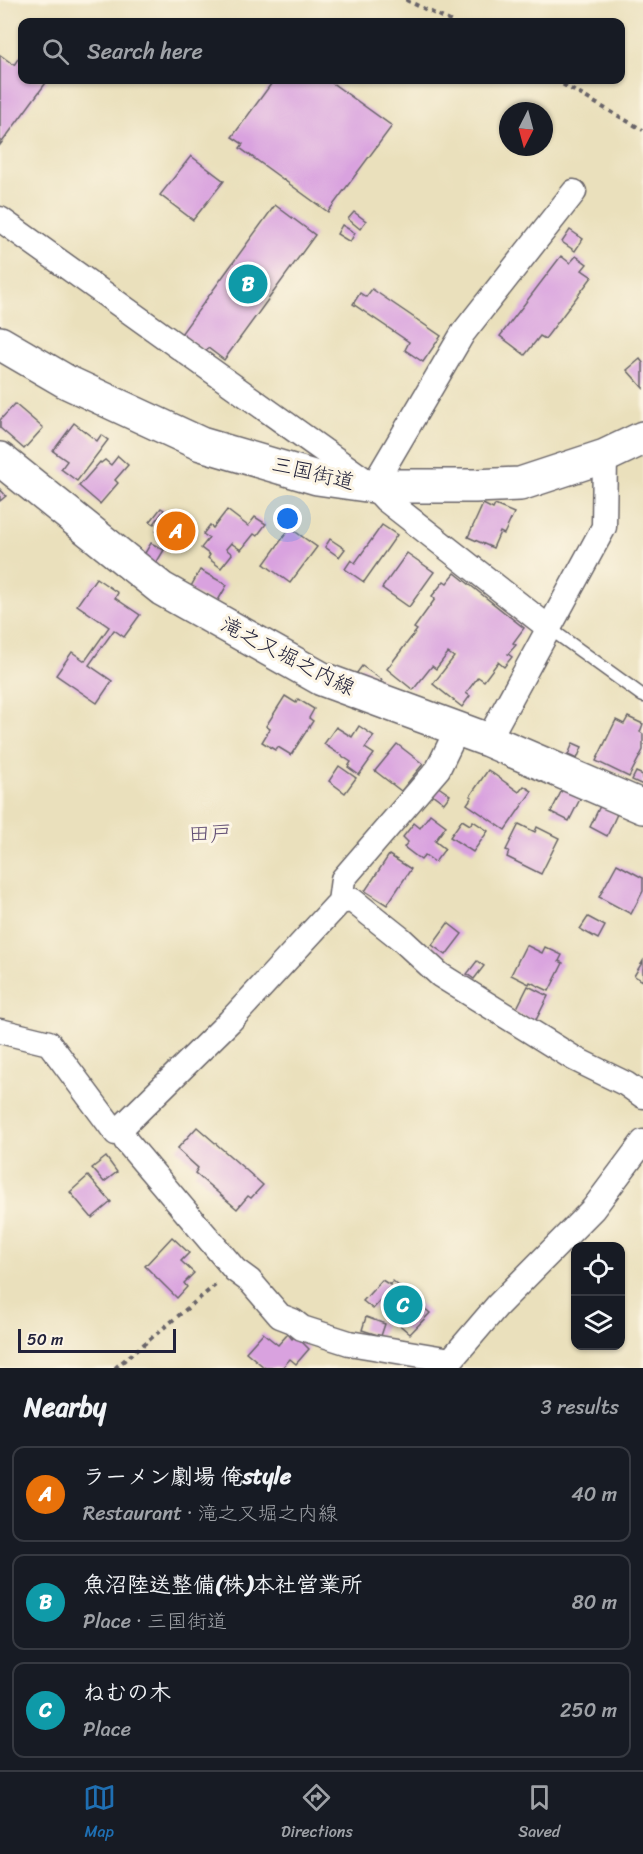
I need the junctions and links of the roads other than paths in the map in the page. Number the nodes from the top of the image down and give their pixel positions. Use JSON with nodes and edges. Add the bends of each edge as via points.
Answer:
{"nodes":[{"id":1,"x":574,"y":192,"type":"dead end"},
{"id":2,"x":0,"y":219,"type":"edge"},
{"id":3,"x":0,"y":343,"type":"edge"},
{"id":4,"x":643,"y":438,"type":"edge"},
{"id":5,"x":605,"y":456,"type":"junction"},
{"id":6,"x":0,"y":459,"type":"edge"},
{"id":7,"x":373,"y":486,"type":"junction"},
{"id":8,"x":549,"y":628,"type":"junction"},
{"id":9,"x":643,"y":696,"type":"edge"},
{"id":10,"x":457,"y":730,"type":"junction"},
{"id":11,"x":488,"y":740,"type":"junction"},
{"id":12,"x":643,"y":807,"type":"edge"},
{"id":13,"x":340,"y":903,"type":"junction"},
{"id":14,"x":0,"y":1031,"type":"edge"},
{"id":15,"x":643,"y":1096,"type":"edge"},
{"id":16,"x":121,"y":1128,"type":"junction"},
{"id":17,"x":643,"y":1142,"type":"edge"},
{"id":18,"x":447,"y":1364,"type":"edge"}],
"edges":[{"from":1,"to":7,"type":"street","via":[[463,333]]},
{"from":2,"to":7,"type":"street"},
{"from":3,"to":7,"type":"main road","name":"三国街道","via":[[67,382],[201,444],[317,478]]},
{"from":4,"to":5,"type":"main road","name":"三国街道"},
{"from":5,"to":7,"type":"main road","name":"三国街道","via":[[520,484]]},
{"from":5,"to":8,"type":"street","via":[[604,527]]},
{"from":6,"to":10,"type":"main road","name":"滝之又堀之内線","via":[[162,589],[322,679]]},
{"from":7,"to":8,"type":"street"},
{"from":8,"to":9,"type":"lane"},
{"from":8,"to":11,"type":"street"},
{"from":10,"to":11,"type":"main road","name":"滝之又堀之内線"},
{"from":10,"to":13,"type":"street","via":[[438,770],[343,879]]},
{"from":11,"to":12,"type":"main road","name":"滝之又堀之内線"},
{"from":13,"to":15,"type":"street","via":[[352,900],[440,975],[575,1059]]},
{"from":13,"to":16,"type":"street","via":[[230,1021]]},
{"from":14,"to":16,"type":"street","via":[[49,1043],[116,1133]]},
{"from":16,"to":18,"type":"street","via":[[126,1142],[235,1270],[250,1281],[280,1316],[302,1328],[349,1343]]},
{"from":17,"to":18,"type":"street","via":[[593,1209]]}]}
